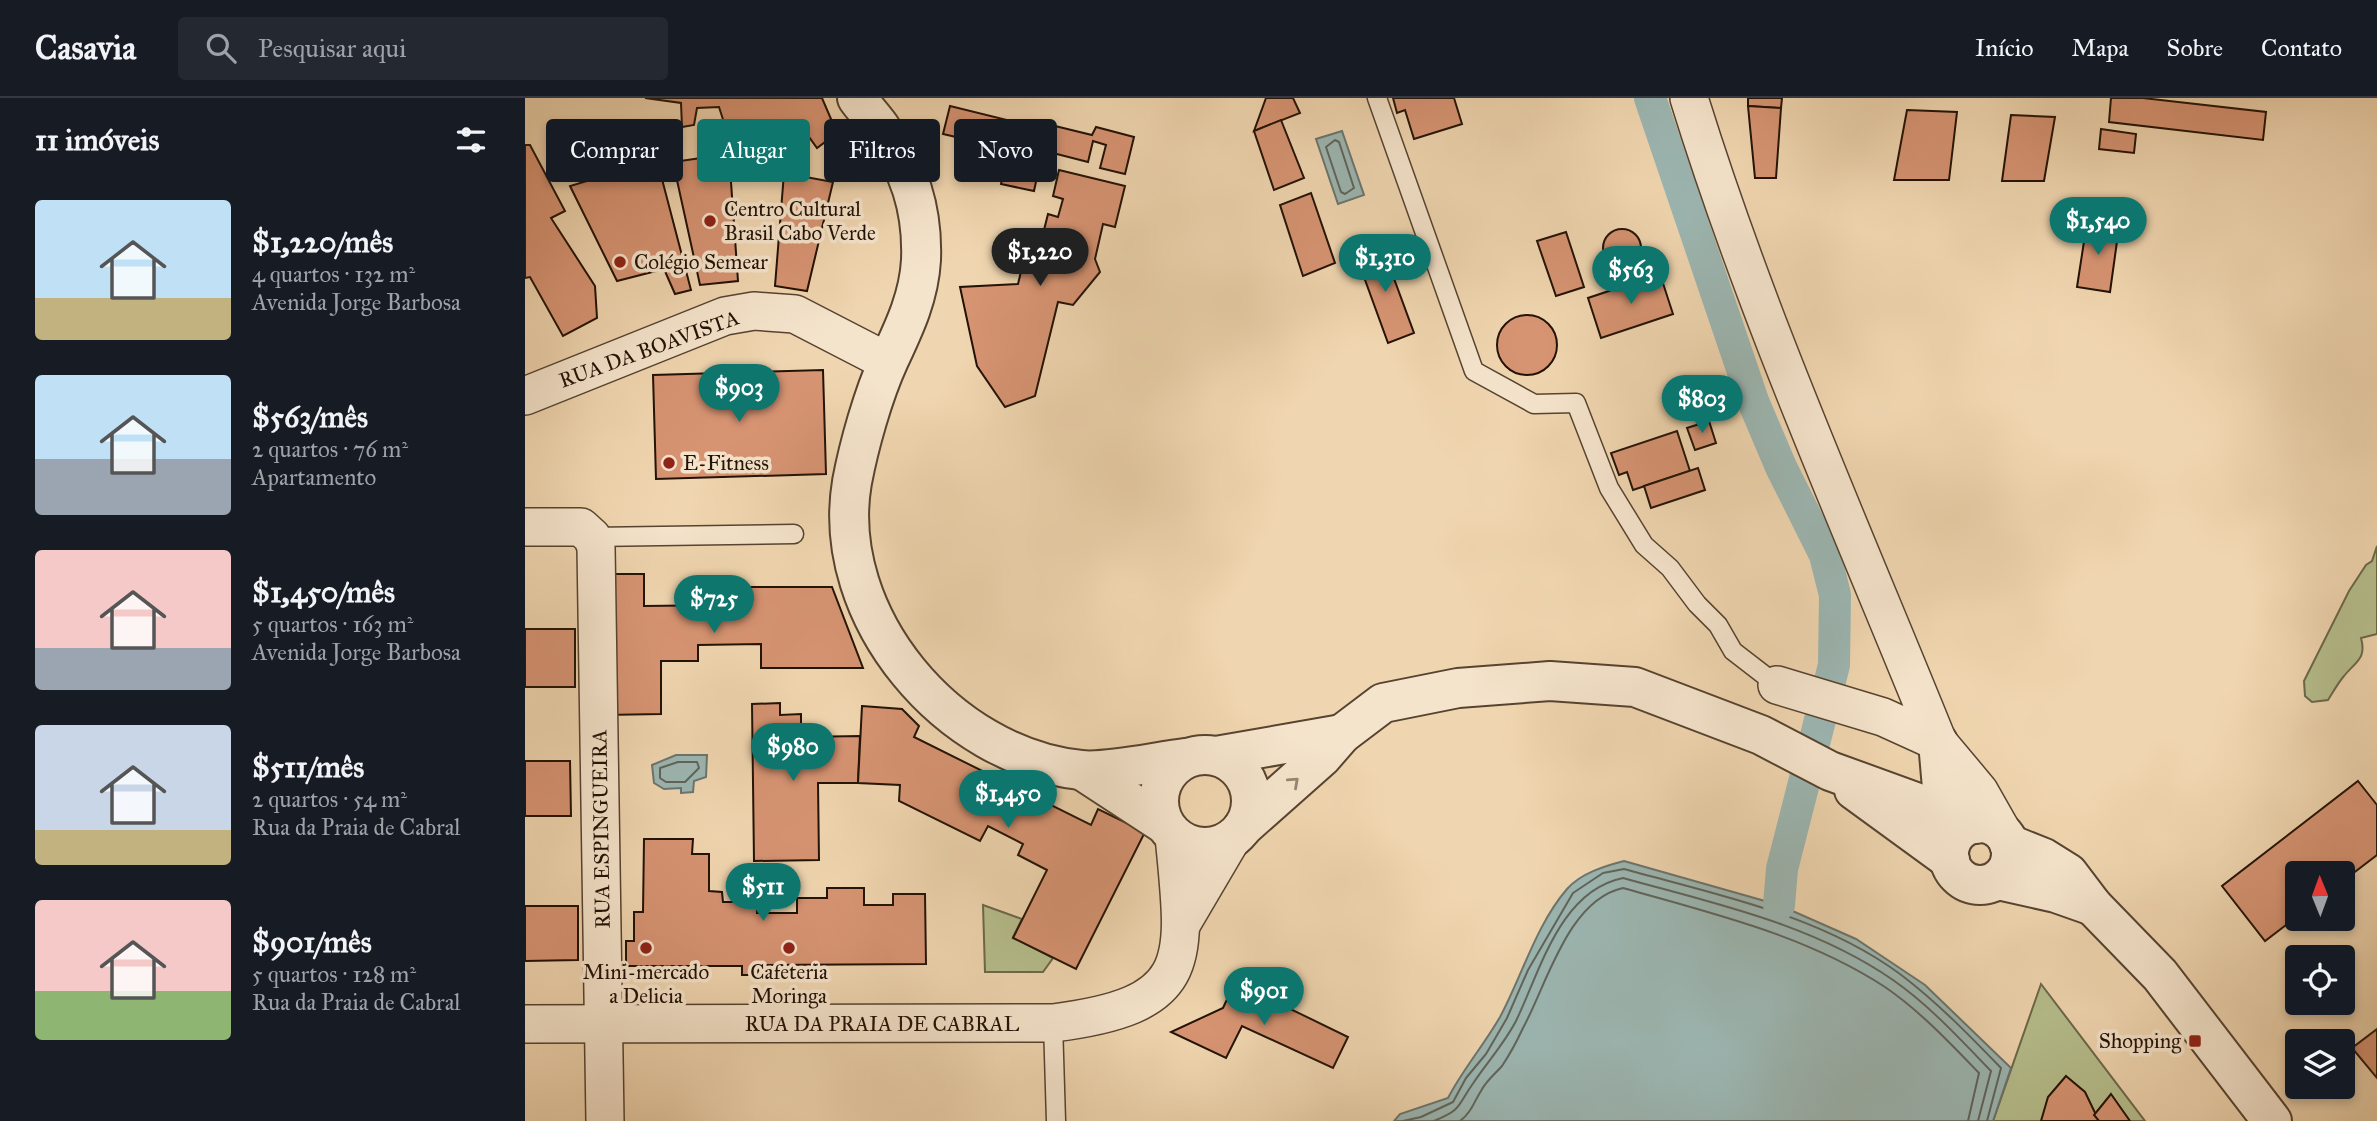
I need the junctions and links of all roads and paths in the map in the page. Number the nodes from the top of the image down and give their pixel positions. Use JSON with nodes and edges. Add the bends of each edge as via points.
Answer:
{"nodes":[{"id":1,"x":857,"y":98,"type":"edge"},
{"id":2,"x":1377,"y":98,"type":"edge"},
{"id":3,"x":1689,"y":98,"type":"edge"},
{"id":4,"x":888,"y":362,"type":"junction"},
{"id":5,"x":525,"y":396,"type":"edge"},
{"id":6,"x":525,"y":527,"type":"edge"},
{"id":7,"x":794,"y":534,"type":"dead end"},
{"id":8,"x":592,"y":537,"type":"junction"},
{"id":9,"x":1777,"y":685,"type":"joint"},
{"id":10,"x":1342,"y":734,"type":"junction"},
{"id":11,"x":1938,"y":742,"type":"junction"},
{"id":12,"x":1201,"y":757,"type":"junction"},
{"id":13,"x":1083,"y":771,"type":"junction"},
{"id":14,"x":1899,"y":809,"type":"junction"},
{"id":15,"x":1983,"y":828,"type":"junction"},
{"id":16,"x":1169,"y":830,"type":"junction"},
{"id":17,"x":1237,"y":832,"type":"junction"},
{"id":18,"x":1950,"y":860,"type":"junction"},
{"id":19,"x":1998,"y":880,"type":"junction"},
{"id":20,"x":2093,"y":906,"type":"junction"},
{"id":21,"x":1182,"y":923,"type":"junction"},
{"id":22,"x":603,"y":1023,"type":"junction"},
{"id":23,"x":1053,"y":1023,"type":"junction"},
{"id":24,"x":525,"y":1024,"type":"edge"},
{"id":25,"x":605,"y":1121,"type":"edge"},
{"id":26,"x":1056,"y":1121,"type":"edge"},
{"id":27,"x":2272,"y":1121,"type":"edge"}],
"edges":[{"from":1,"to":4,"type":"street","via":[[899,155],[919,210],[918,282],[908,325]]},
{"from":2,"to":9,"type":"lane","via":[[1474,371],[1534,404],[1576,404],[1609,488],[1644,545],[1718,625],[1733,651]]},
{"from":3,"to":11,"type":"street","via":[[1719,196],[1762,308]]},
{"from":4,"to":5,"type":"street","name":"RUA DA BOAVISTA","via":[[795,314],[754,312],[725,316]]},
{"from":4,"to":13,"type":"street","via":[[859,452],[851,496],[856,575],[871,612],[900,659],[955,720],[981,738],[1032,759]]},
{"from":6,"to":8,"type":"street","via":[[581,527]]},
{"from":7,"to":8,"type":"lane"},
{"from":8,"to":22,"type":"street","name":"RUA ESPINGUEIRA","via":[[597,575]]},
{"from":9,"to":11,"type":"street","via":[[1883,717]]},
{"from":10,"to":12,"type":"street"},
{"from":10,"to":14,"type":"street","via":[[1383,703],[1458,688],[1550,681],[1635,687],[1761,735]]},
{"from":17,"to":10,"type":"street","one_way":true},
{"from":11,"to":15,"type":"street"},
{"from":11,"to":15,"type":"street","via":[[1979,791]]},
{"from":12,"to":13,"type":"street"},
{"from":12,"to":16,"type":"street","via":[[1163,779],[1159,802]]},
{"from":12,"to":17,"type":"street","via":[[1235,767],[1248,785],[1251,799]]},
{"from":13,"to":16,"type":"street"},
{"from":14,"to":15,"type":"street"},
{"from":14,"to":18,"type":"street"},
{"from":15,"to":18,"type":"street","via":[[1958,832]]},
{"from":15,"to":19,"type":"street","via":[[2009,864]]},
{"from":15,"to":20,"type":"street","via":[[2068,873]]},
{"from":16,"to":17,"type":"street","via":[[1203,847],[1219,844]]},
{"from":16,"to":21,"type":"street","name":"RUA DA PRAIA DE CABRAL"},
{"from":17,"to":21,"type":"street","name":"RUA DA PRAIA DE CABRAL"},
{"from":18,"to":19,"type":"street","via":[[1953,870],[1968,883]]},
{"from":19,"to":20,"type":"street"},
{"from":20,"to":27,"type":"street","via":[[2160,975]]},
{"from":21,"to":23,"type":"street","name":"RUA DA PRAIA DE CABRAL","via":[[1170,976],[1141,1003],[1100,1017]]},
{"from":22,"to":23,"type":"street","name":"RUA DA PRAIA DE CABRAL"},
{"from":22,"to":24,"type":"street","name":"RUA DA PRAIA DE CABRAL"},
{"from":22,"to":25,"type":"street","name":"RUA ESPINGUEIRA"},
{"from":23,"to":26,"type":"lane"}]}
